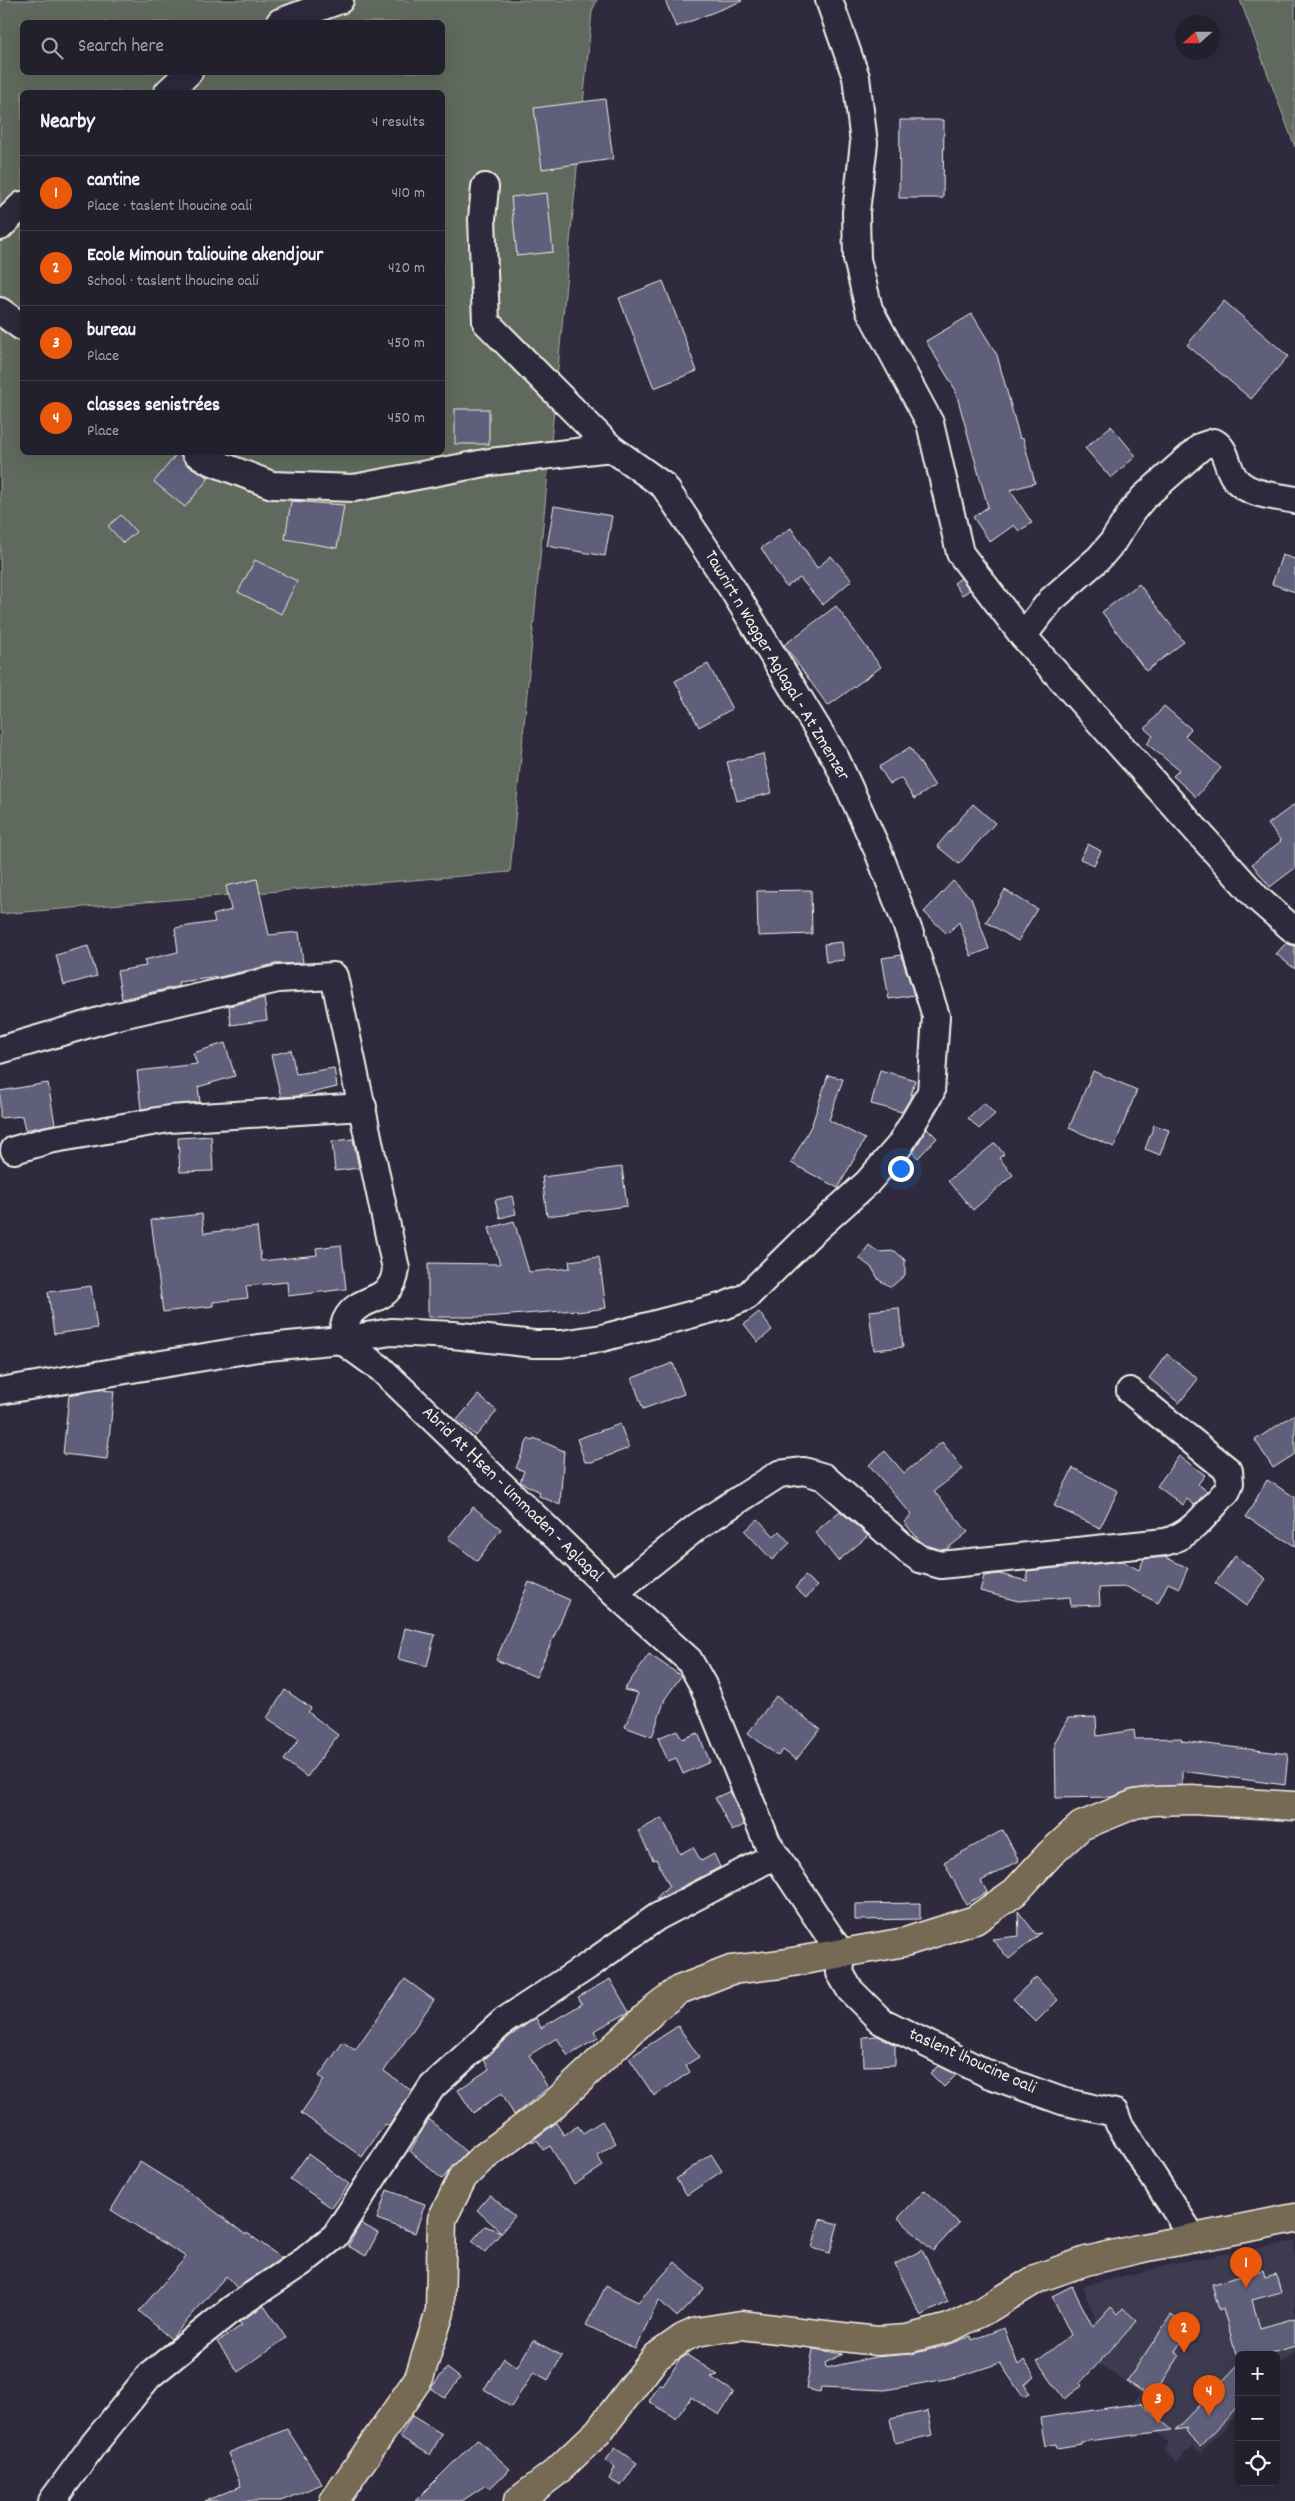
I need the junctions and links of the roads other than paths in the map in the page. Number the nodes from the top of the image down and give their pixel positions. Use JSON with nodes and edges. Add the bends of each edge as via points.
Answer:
{"nodes":[{"id":1,"x":340,"y":0,"type":"edge"},
{"id":2,"x":830,"y":0,"type":"edge"},
{"id":3,"x":285,"y":20,"type":"edge"},
{"id":4,"x":186,"y":75,"type":"edge"},
{"id":5,"x":170,"y":90,"type":"edge"},
{"id":6,"x":485,"y":187,"type":"dead end"},
{"id":7,"x":20,"y":207,"type":"edge"},
{"id":8,"x":0,"y":227,"type":"edge"},
{"id":9,"x":0,"y":311,"type":"edge"},
{"id":10,"x":20,"y":325,"type":"edge"},
{"id":11,"x":611,"y":448,"type":"junction"},
{"id":12,"x":200,"y":455,"type":"edge"},
{"id":13,"x":1295,"y":500,"type":"edge"},
{"id":14,"x":1023,"y":636,"type":"junction"},
{"id":15,"x":1295,"y":931,"type":"edge"},
{"id":16,"x":0,"y":1050,"type":"edge"},
{"id":17,"x":363,"y":1107,"type":"junction"},
{"id":18,"x":14,"y":1150,"type":"dead end"},
{"id":19,"x":342,"y":1340,"type":"junction"},
{"id":20,"x":1130,"y":1390,"type":"dead end"},
{"id":21,"x":0,"y":1391,"type":"edge"},
{"id":22,"x":614,"y":1593,"type":"junction"},
{"id":23,"x":1295,"y":1806,"type":"edge"},
{"id":24,"x":774,"y":1856,"type":"junction"},
{"id":25,"x":842,"y":1955,"type":"junction"},
{"id":26,"x":1295,"y":2218,"type":"edge"},
{"id":27,"x":1194,"y":2239,"type":"junction"},
{"id":28,"x":52,"y":2501,"type":"edge"},
{"id":29,"x":334,"y":2501,"type":"edge"},
{"id":30,"x":518,"y":2501,"type":"edge"}],
"edges":[{"from":1,"to":3,"type":"street"},
{"from":2,"to":14,"type":"street","via":[[856,77],[864,143],[856,212],[857,260],[869,309],[930,422],[960,553]]},
{"from":4,"to":5,"type":"street"},
{"from":6,"to":11,"type":"street","name":"Tawrirt n Wagger Aglagal - At Zmenzer","via":[[482,219],[486,322]]},
{"from":7,"to":8,"type":"street"},
{"from":9,"to":10,"type":"street"},
{"from":11,"to":12,"type":"street","via":[[490,462],[354,488],[272,485]]},
{"from":11,"to":19,"type":"street","name":"Tawrirt n Wagger Aglagal - At Zmenzer","via":[[664,486],[734,590],[836,759],[900,906],[936,1016],[931,1092],[900,1145],[867,1183],[746,1297],[724,1306],[610,1336],[561,1344],[391,1332]]},
{"from":13,"to":14,"type":"street","via":[[1248,489],[1229,469],[1220,445],[1207,443],[1144,498],[1112,543],[1051,600]]},
{"from":14,"to":15,"type":"street","via":[[1257,898]]},
{"from":16,"to":17,"type":"street","via":[[113,1017],[278,979],[334,976]]},
{"from":17,"to":18,"type":"street","via":[[169,1118],[50,1140]]},
{"from":17,"to":19,"type":"street","via":[[396,1269],[394,1283],[384,1293],[357,1307],[346,1320]]},
{"from":19,"to":21,"type":"street","via":[[258,1348]]},
{"from":19,"to":22,"type":"street","name":"Abrid At Ḥsen - Ummaden - Aglagal","via":[[380,1368]]},
{"from":20,"to":22,"type":"street","via":[[1229,1471],[1227,1491],[1179,1539],[941,1565],[920,1559],[824,1477],[804,1471],[779,1474],[698,1526]]},
{"from":22,"to":24,"type":"street","name":"Abrid At Ḥsen - Ummaden - Aglagal","via":[[689,1660],[703,1685]]},
{"from":23,"to":25,"type":"main road","via":[[1192,1800],[1134,1804],[1081,1826],[1015,1892],[975,1920],[905,1942]]},
{"from":24,"to":25,"type":"street","name":"Abrid At Ḥsen - Ummaden - Aglagal"},
{"from":24,"to":28,"type":"street","via":[[657,1917],[504,2022],[432,2087],[334,2236],[304,2261],[233,2308],[150,2376]]},
{"from":25,"to":27,"type":"street","name":"taslent lhoucine oali","via":[[840,1973],[850,1990],[881,2021],[990,2075],[1062,2101],[1115,2113],[1152,2177]]},
{"from":25,"to":29,"type":"main road","via":[[731,1970],[679,1990],[551,2107],[480,2160],[463,2177],[442,2220],[440,2312],[419,2378]]},
{"from":26,"to":27,"type":"main road"},
{"from":27,"to":30,"type":"main road","via":[[1078,2264],[1038,2278],[949,2328],[907,2339],[877,2341],[741,2325],[696,2332],[656,2357],[598,2432],[555,2473]]}]}
